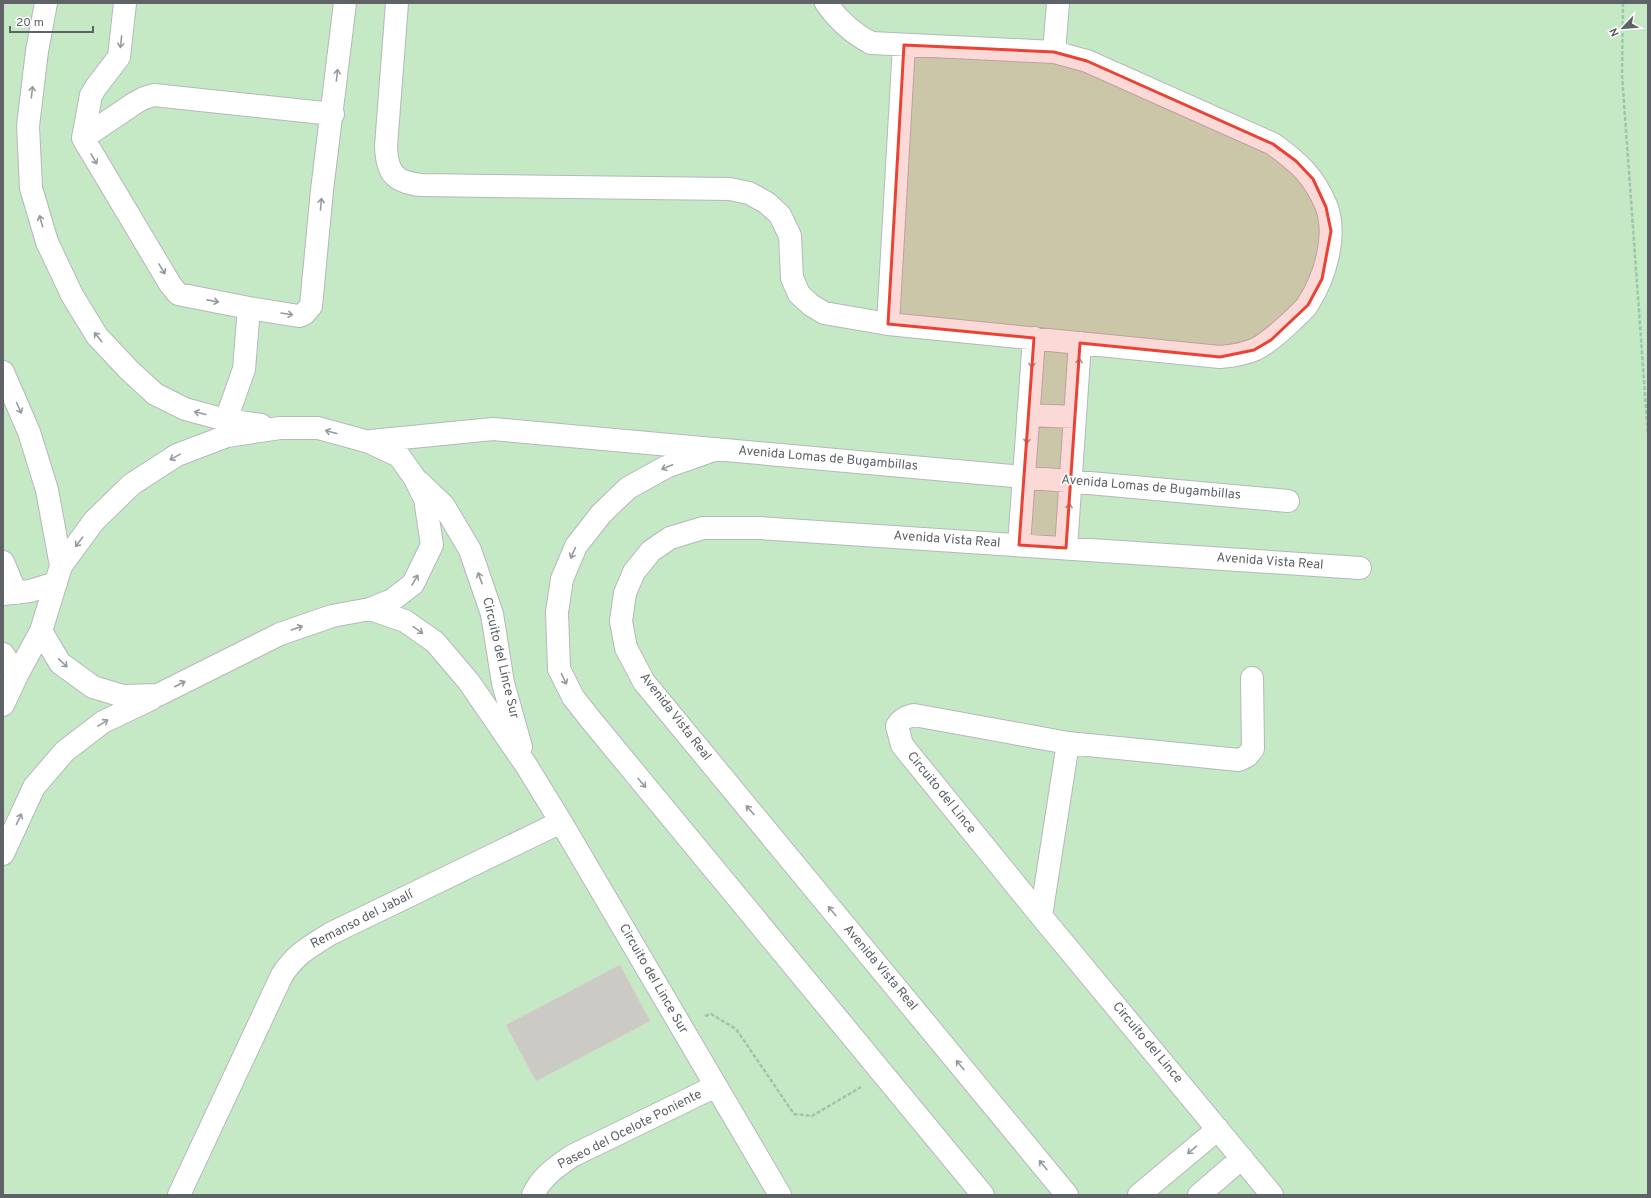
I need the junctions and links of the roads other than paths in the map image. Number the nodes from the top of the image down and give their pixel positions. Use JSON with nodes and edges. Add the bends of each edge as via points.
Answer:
{"nodes":[{"id":1,"x":46,"y":3,"type":"edge"},
{"id":2,"x":125,"y":3,"type":"edge"},
{"id":3,"x":346,"y":3,"type":"edge"},
{"id":4,"x":397,"y":3,"type":"edge"},
{"id":5,"x":826,"y":3,"type":"edge"},
{"id":6,"x":1058,"y":3,"type":"edge"},
{"id":7,"x":904,"y":45,"type":"junction"},
{"id":8,"x":1054,"y":52,"type":"junction"},
{"id":9,"x":333,"y":114,"type":"junction"},
{"id":10,"x":82,"y":138,"type":"junction"},
{"id":11,"x":249,"y":308,"type":"junction"},
{"id":12,"x":888,"y":324,"type":"junction"},
{"id":13,"x":1034,"y":338,"type":"junction"},
{"id":14,"x":1080,"y":343,"type":"junction"},
{"id":15,"x":3,"y":372,"type":"edge"},
{"id":16,"x":1028,"y":415,"type":"junction"},
{"id":17,"x":1075,"y":417,"type":"junction"},
{"id":18,"x":226,"y":420,"type":"junction"},
{"id":19,"x":280,"y":428,"type":"junction"},
{"id":20,"x":369,"y":442,"type":"junction"},
{"id":21,"x":717,"y":449,"type":"junction"},
{"id":22,"x":414,"y":477,"type":"junction"},
{"id":23,"x":1024,"y":477,"type":"junction"},
{"id":24,"x":1071,"y":481,"type":"junction"},
{"id":25,"x":1288,"y":501,"type":"dead end"},
{"id":26,"x":1018,"y":545,"type":"junction"},
{"id":27,"x":1066,"y":548,"type":"junction"},
{"id":28,"x":3,"y":562,"type":"edge"},
{"id":29,"x":1360,"y":568,"type":"dead end"},
{"id":30,"x":59,"y":575,"type":"junction"},
{"id":31,"x":10,"y":594,"type":"edge"},
{"id":32,"x":370,"y":609,"type":"junction"},
{"id":33,"x":41,"y":631,"type":"junction"},
{"id":34,"x":3,"y":654,"type":"edge"},
{"id":35,"x":17,"y":676,"type":"junction"},
{"id":36,"x":1252,"y":678,"type":"dead end"},
{"id":37,"x":158,"y":695,"type":"junction"},
{"id":38,"x":3,"y":705,"type":"edge"},
{"id":39,"x":1068,"y":743,"type":"junction"},
{"id":40,"x":526,"y":765,"type":"junction"},
{"id":41,"x":561,"y":822,"type":"junction"},
{"id":42,"x":3,"y":854,"type":"edge"},
{"id":43,"x":1041,"y":916,"type":"junction"},
{"id":44,"x":716,"y":1086,"type":"junction"},
{"id":45,"x":1218,"y":1129,"type":"junction"},
{"id":46,"x":1242,"y":1158,"type":"junction"},
{"id":47,"x":179,"y":1195,"type":"edge"},
{"id":48,"x":533,"y":1195,"type":"edge"},
{"id":49,"x":780,"y":1195,"type":"edge"},
{"id":50,"x":983,"y":1195,"type":"edge"},
{"id":51,"x":1067,"y":1195,"type":"edge"},
{"id":52,"x":1139,"y":1195,"type":"edge"},
{"id":53,"x":1200,"y":1195,"type":"edge"},
{"id":54,"x":1272,"y":1195,"type":"edge"}],
"edges":[{"from":18,"to":1,"type":"street","one_way":true,"via":[[185,409],[155,394],[129,370],[97,336],[72,295],[47,242],[32,188],[28,126]]},
{"from":2,"to":10,"type":"street","one_way":true,"via":[[119,57],[91,94]]},
{"from":9,"to":3,"type":"street","one_way":true},
{"from":4,"to":12,"type":"street","via":[[386,146],[386,160],[392,175],[407,183],[421,185],[730,189],[749,193],[767,203],[780,215],[790,236],[792,278],[799,294],[811,306],[824,313]]},
{"from":5,"to":7,"type":"street","via":[[833,14],[856,35],[871,43]]},
{"from":6,"to":8,"type":"street"},
{"from":7,"to":8,"type":"street"},
{"from":7,"to":12,"type":"street"},
{"from":8,"to":14,"type":"street","via":[[1087,61],[1273,144],[1296,161],[1313,179],[1326,207],[1330,231],[1326,266],[1308,305],[1271,340],[1254,350],[1220,357]]},
{"from":9,"to":10,"type":"street","via":[[154,95],[135,103]]},
{"from":11,"to":9,"type":"street","one_way":true,"via":[[299,316],[311,306],[322,190]]},
{"from":10,"to":11,"type":"street","one_way":true,"via":[[174,290],[178,294]]},
{"from":11,"to":18,"type":"street","via":[[244,369]]},
{"from":12,"to":13,"type":"street"},
{"from":13,"to":14,"type":"street"},
{"from":13,"to":16,"type":"street","one_way":true},
{"from":17,"to":14,"type":"street","one_way":true},
{"from":15,"to":30,"type":"street","one_way":true,"via":[[29,432],[47,490]]},
{"from":16,"to":17,"type":"street"},
{"from":16,"to":23,"type":"street","one_way":true},
{"from":17,"to":24,"type":"street"},
{"from":18,"to":19,"type":"street"},
{"from":20,"to":19,"type":"street","one_way":true,"via":[[318,428]]},
{"from":19,"to":30,"type":"street","one_way":true,"via":[[227,436],[177,455],[132,484],[94,521]]},
{"from":20,"to":21,"type":"street","name":"Avenida Lomas de Bugambillas","via":[[493,429]]},
{"from":20,"to":22,"type":"street","via":[[399,456]]},
{"from":21,"to":23,"type":"street","name":"Avenida Lomas de Bugambillas"},
{"from":21,"to":50,"type":"street","one_way":true,"via":[[666,467],[628,488],[601,514],[576,546],[562,579],[558,606],[559,669],[573,697],[591,720]]},
{"from":32,"to":22,"type":"street","one_way":true,"via":[[392,600],[413,584],[432,545],[425,499]]},
{"from":40,"to":22,"type":"street","name":"Circuito del Lince Sur","one_way":true,"via":[[503,683],[492,614],[470,550],[444,506]]},
{"from":23,"to":24,"type":"street","name":"Avenida Lomas de Bugambillas"},
{"from":23,"to":26,"type":"street"},
{"from":24,"to":25,"type":"street","name":"Avenida Lomas de Bugambillas"},
{"from":27,"to":24,"type":"street","one_way":true},
{"from":26,"to":27,"type":"street","name":"Avenida Vista Real"},
{"from":51,"to":26,"type":"street","name":"Avenida Vista Real","one_way":true,"via":[[644,682],[626,648],[621,621],[625,593],[634,572],[651,551],[670,538],[703,528],[759,528]]},
{"from":27,"to":29,"type":"street","name":"Avenida Vista Real"},
{"from":28,"to":31,"type":"street"},
{"from":30,"to":31,"type":"street"},
{"from":30,"to":33,"type":"street"},
{"from":37,"to":32,"type":"street","one_way":true,"via":[[280,634],[332,616]]},
{"from":32,"to":40,"type":"street","name":"Circuito del Lince Sur","one_way":true,"via":[[405,621],[435,642],[470,682]]},
{"from":33,"to":35,"type":"street"},
{"from":33,"to":37,"type":"street","one_way":true,"via":[[60,663],[93,687],[123,696]]},
{"from":34,"to":35,"type":"street"},
{"from":35,"to":38,"type":"street"},
{"from":36,"to":39,"type":"street","name":"Circuito del Lince","via":[[1253,748],[1251,753],[1239,760]]},
{"from":42,"to":37,"type":"street","one_way":true,"via":[[34,787],[66,751],[103,722]]},
{"from":39,"to":43,"type":"street"},
{"from":39,"to":43,"type":"street","name":"Circuito del Lince","via":[[914,715],[907,716],[897,726],[902,745]]},
{"from":40,"to":41,"type":"street","name":"Circuito del Lince Sur"},
{"from":41,"to":44,"type":"street","name":"Circuito del Lince Sur"},
{"from":41,"to":47,"type":"street","name":"Remanso del Jabalí","via":[[330,934],[303,950],[291,961],[282,975]]},
{"from":43,"to":45,"type":"street","name":"Circuito del Lince"},
{"from":44,"to":48,"type":"street","name":"Paseo del Ocelote Poniente","via":[[572,1156],[551,1170]]},
{"from":44,"to":49,"type":"street","name":"Circuito del Lince Sur"},
{"from":45,"to":46,"type":"street","name":"Circuito del Lince"},
{"from":45,"to":52,"type":"street","one_way":true},
{"from":46,"to":53,"type":"street"},
{"from":46,"to":54,"type":"street","name":"Circuito del Lince"}]}
